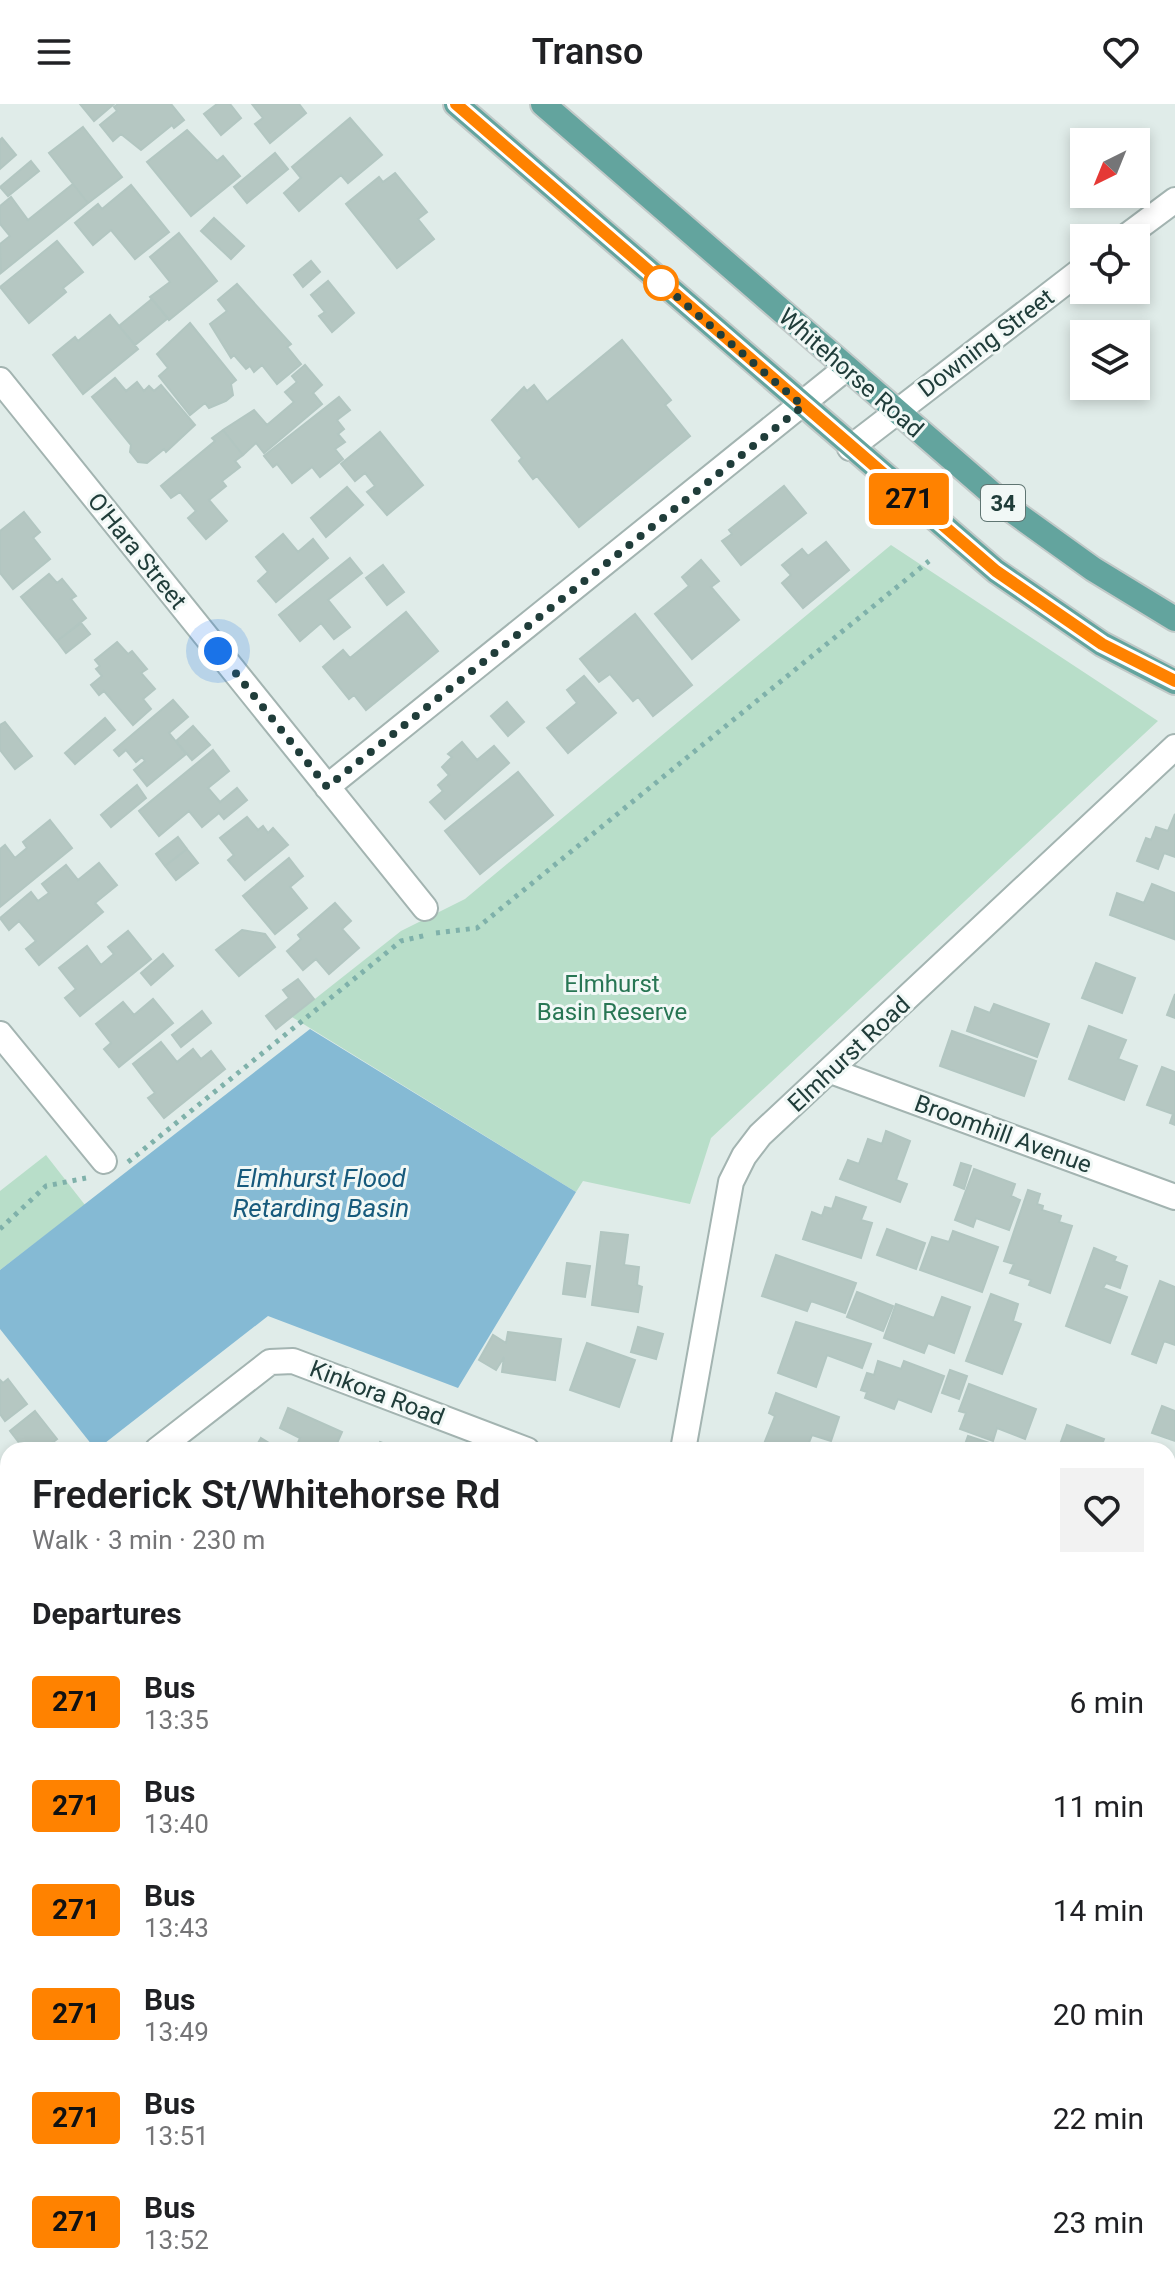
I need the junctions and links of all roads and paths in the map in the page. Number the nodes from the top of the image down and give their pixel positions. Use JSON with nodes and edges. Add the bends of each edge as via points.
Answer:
{"nodes":[{"id":1,"x":456,"y":104,"type":"edge"},
{"id":2,"x":543,"y":104,"type":"edge"},
{"id":3,"x":1175,"y":200,"type":"edge"},
{"id":4,"x":1143,"y":224,"type":"edge"},
{"id":5,"x":1070,"y":279,"type":"edge"},
{"id":6,"x":845,"y":369,"type":"junction"},
{"id":7,"x":0,"y":380,"type":"edge"},
{"id":8,"x":803,"y":406,"type":"junction"},
{"id":9,"x":896,"y":411,"type":"junction"},
{"id":10,"x":850,"y":448,"type":"junction"},
{"id":11,"x":929,"y":561,"type":"dead end"},
{"id":12,"x":1175,"y":619,"type":"edge"},
{"id":13,"x":1175,"y":682,"type":"edge"},
{"id":14,"x":1175,"y":747,"type":"edge"},
{"id":15,"x":327,"y":787,"type":"junction"},
{"id":16,"x":425,"y":908,"type":"dead end"},
{"id":17,"x":0,"y":1034,"type":"edge"},
{"id":18,"x":831,"y":1071,"type":"junction"},
{"id":19,"x":107,"y":1167,"type":"junction"},
{"id":20,"x":1175,"y":1197,"type":"edge"},
{"id":21,"x":0,"y":1229,"type":"edge"},
{"id":22,"x":167,"y":1442,"type":"edge"},
{"id":23,"x":506,"y":1442,"type":"edge"},
{"id":24,"x":684,"y":1442,"type":"edge"}],
"edges":[{"from":1,"to":8,"type":"main road","number":"34"},
{"from":2,"to":6,"type":"main road","name":"Whitehorse Road","number":"34"},
{"from":3,"to":4,"type":"street"},
{"from":5,"to":9,"type":"street","name":"Downing Street"},
{"from":6,"to":8,"type":"street"},
{"from":6,"to":9,"type":"main road","name":"Whitehorse Road","number":"34"},
{"from":7,"to":15,"type":"street","name":"O'Hara Street"},
{"from":8,"to":10,"type":"main road","number":"34"},
{"from":8,"to":15,"type":"street"},
{"from":9,"to":10,"type":"street","name":"Downing Street"},
{"from":9,"to":12,"type":"main road","name":"Whitehorse Road","number":"34","via":[[1054,542]]},
{"from":10,"to":13,"type":"main road","number":"34","via":[[1048,610]]},
{"from":11,"to":19,"type":"path","via":[[477,928],[401,941]]},
{"from":14,"to":18,"type":"street","name":"Elmhurst Road"},
{"from":15,"to":16,"type":"street","name":"O'Hara Street"},
{"from":17,"to":19,"type":"street"},
{"from":18,"to":20,"type":"street","name":"Broomhill Avenue"},
{"from":18,"to":24,"type":"street","name":"Elmhurst Road","via":[[760,1135],[731,1182]]},
{"from":19,"to":21,"type":"path","via":[[46,1186]]},
{"from":22,"to":23,"type":"street","name":"Kinkora Road","via":[[270,1362],[293,1361]]}]}
